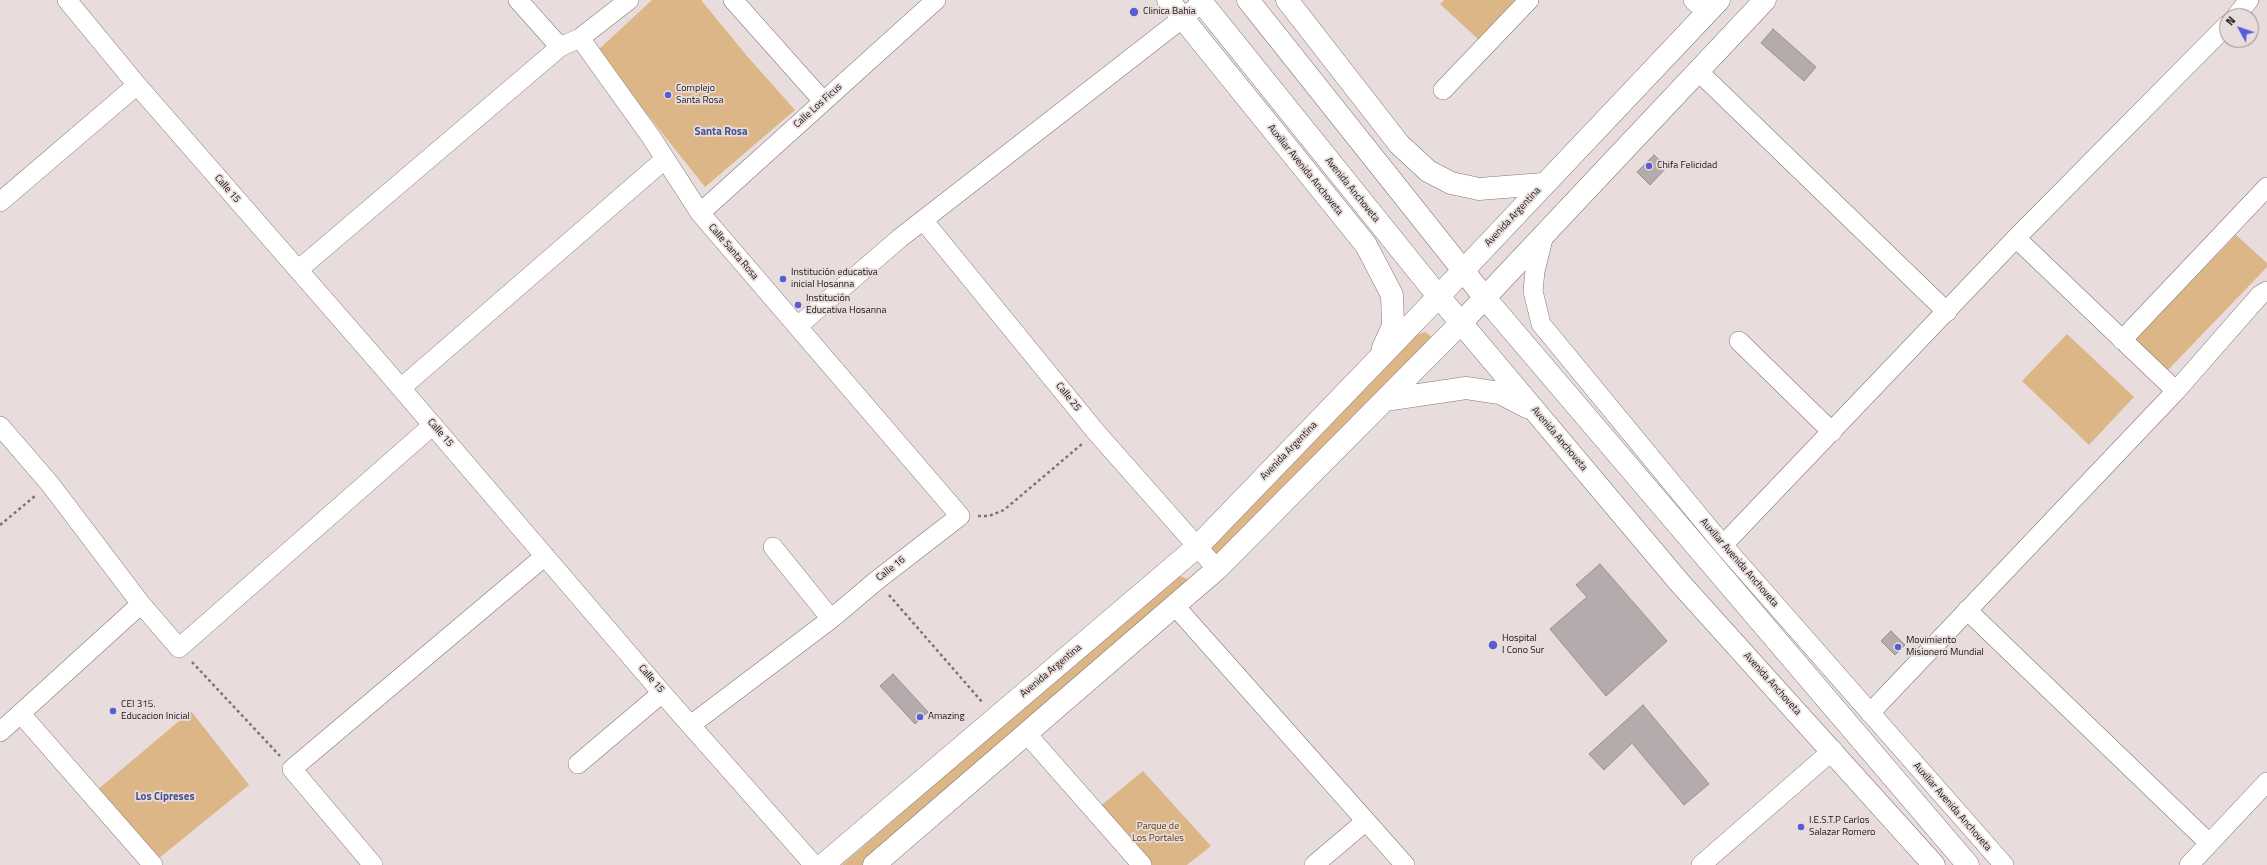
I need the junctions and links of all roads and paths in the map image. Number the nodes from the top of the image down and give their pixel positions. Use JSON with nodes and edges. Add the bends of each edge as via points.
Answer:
{"nodes":[{"id":1,"x":68,"y":0,"type":"edge"},
{"id":2,"x":518,"y":0,"type":"edge"},
{"id":3,"x":629,"y":0,"type":"edge"},
{"id":4,"x":733,"y":0,"type":"edge"},
{"id":5,"x":936,"y":0,"type":"edge"},
{"id":6,"x":1168,"y":0,"type":"edge"},
{"id":7,"x":1248,"y":0,"type":"edge"},
{"id":8,"x":1287,"y":0,"type":"edge"},
{"id":9,"x":1529,"y":0,"type":"edge"},
{"id":10,"x":1765,"y":0,"type":"edge"},
{"id":11,"x":2249,"y":0,"type":"edge"},
{"id":12,"x":1201,"y":1,"type":"edge"},
{"id":13,"x":1706,"y":4,"type":"edge"},
{"id":14,"x":2242,"y":8,"type":"edge"},
{"id":15,"x":1182,"y":18,"type":"junction"},
{"id":16,"x":2219,"y":34,"type":"edge"},
{"id":17,"x":580,"y":38,"type":"junction"},
{"id":18,"x":560,"y":47,"type":"junction"},
{"id":19,"x":1698,"y":71,"type":"junction"},
{"id":20,"x":137,"y":85,"type":"junction"},
{"id":21,"x":1443,"y":90,"type":"dead end"},
{"id":22,"x":823,"y":101,"type":"junction"},
{"id":23,"x":664,"y":160,"type":"junction"},
{"id":24,"x":1543,"y":184,"type":"junction"},
{"id":25,"x":2267,"y":187,"type":"edge"},
{"id":26,"x":0,"y":202,"type":"edge"},
{"id":27,"x":700,"y":213,"type":"junction"},
{"id":28,"x":924,"y":220,"type":"junction"},
{"id":29,"x":1544,"y":235,"type":"junction"},
{"id":30,"x":2016,"y":238,"type":"junction"},
{"id":31,"x":298,"y":270,"type":"junction"},
{"id":32,"x":1463,"y":271,"type":"junction"},
{"id":33,"x":2267,"y":291,"type":"edge"},
{"id":34,"x":1439,"y":296,"type":"junction"},
{"id":35,"x":1485,"y":298,"type":"junction"},
{"id":36,"x":1947,"y":312,"type":"junction"},
{"id":37,"x":1461,"y":323,"type":"junction"},
{"id":38,"x":798,"y":326,"type":"junction"},
{"id":39,"x":2122,"y":340,"type":"junction"},
{"id":40,"x":1739,"y":341,"type":"dead end"},
{"id":41,"x":1378,"y":358,"type":"junction"},
{"id":42,"x":402,"y":388,"type":"junction"},
{"id":43,"x":2176,"y":391,"type":"junction"},
{"id":44,"x":1384,"y":400,"type":"junction"},
{"id":45,"x":1535,"y":411,"type":"junction"},
{"id":46,"x":433,"y":425,"type":"junction"},
{"id":47,"x":0,"y":426,"type":"edge"},
{"id":48,"x":1096,"y":432,"type":"junction"},
{"id":49,"x":1832,"y":432,"type":"junction"},
{"id":50,"x":50,"y":484,"type":"junction"},
{"id":51,"x":960,"y":516,"type":"junction"},
{"id":52,"x":0,"y":525,"type":"edge"},
{"id":53,"x":1723,"y":545,"type":"junction"},
{"id":54,"x":1198,"y":546,"type":"junction"},
{"id":55,"x":773,"y":548,"type":"dead end"},
{"id":56,"x":545,"y":556,"type":"junction"},
{"id":57,"x":1217,"y":569,"type":"junction"},
{"id":58,"x":876,"y":581,"type":"junction"},
{"id":59,"x":141,"y":604,"type":"junction"},
{"id":60,"x":1175,"y":606,"type":"junction"},
{"id":61,"x":1968,"y":610,"type":"junction"},
{"id":62,"x":831,"y":619,"type":"junction"},
{"id":63,"x":179,"y":648,"type":"junction"},
{"id":64,"x":662,"y":693,"type":"junction"},
{"id":65,"x":1870,"y":713,"type":"junction"},
{"id":66,"x":21,"y":714,"type":"junction"},
{"id":67,"x":996,"y":718,"type":"junction"},
{"id":68,"x":692,"y":724,"type":"junction"},
{"id":69,"x":0,"y":732,"type":"edge"},
{"id":70,"x":1026,"y":733,"type":"junction"},
{"id":71,"x":1832,"y":750,"type":"junction"},
{"id":72,"x":578,"y":764,"type":"dead end"},
{"id":73,"x":292,"y":769,"type":"junction"},
{"id":74,"x":2267,"y":782,"type":"edge"},
{"id":75,"x":1366,"y":821,"type":"junction"},
{"id":76,"x":2209,"y":843,"type":"junction"},
{"id":77,"x":153,"y":865,"type":"edge"},
{"id":78,"x":374,"y":865,"type":"edge"},
{"id":79,"x":814,"y":865,"type":"edge"},
{"id":80,"x":823,"y":865,"type":"edge"},
{"id":81,"x":874,"y":865,"type":"edge"},
{"id":82,"x":1142,"y":865,"type":"edge"},
{"id":83,"x":1314,"y":865,"type":"edge"},
{"id":84,"x":1405,"y":865,"type":"edge"},
{"id":85,"x":1701,"y":865,"type":"edge"},
{"id":86,"x":1934,"y":865,"type":"edge"},
{"id":87,"x":1968,"y":865,"type":"edge"},
{"id":88,"x":2004,"y":865,"type":"edge"},
{"id":89,"x":2189,"y":865,"type":"edge"}],
"edges":[{"from":1,"to":20,"type":"street","name":"Calle 15"},
{"from":2,"to":18,"type":"street"},
{"from":3,"to":17,"type":"street"},
{"from":4,"to":22,"type":"street"},
{"from":5,"to":22,"type":"street","name":"Calle Los Ficus"},
{"from":6,"to":15,"type":"main road","name":"Auxiliar Avenida Anchoveta"},
{"from":7,"to":32,"type":"main road"},
{"from":8,"to":24,"type":"main road","via":[[1399,144],[1428,170],[1451,183],[1479,189]]},
{"from":9,"to":21,"type":"street"},
{"from":10,"to":19,"type":"main road"},
{"from":11,"to":14,"type":"street"},
{"from":12,"to":15,"type":"street"},
{"from":12,"to":34,"type":"main road","name":"Avenida Anchoveta"},
{"from":13,"to":24,"type":"main road","name":"Avenida Argentina"},
{"from":15,"to":28,"type":"street"},
{"from":15,"to":41,"type":"main road","name":"Auxiliar Avenida Anchoveta","via":[[1366,245],[1392,295],[1392,326]]},
{"from":16,"to":30,"type":"street"},
{"from":17,"to":18,"type":"street"},
{"from":17,"to":23,"type":"street","name":"Calle Santa Rosa","via":[[651,137]]},
{"from":18,"to":31,"type":"street"},
{"from":19,"to":29,"type":"main road"},
{"from":19,"to":36,"type":"street"},
{"from":20,"to":26,"type":"street"},
{"from":20,"to":31,"type":"street","name":"Calle 15"},
{"from":22,"to":27,"type":"street","name":"Calle Los Ficus"},
{"from":23,"to":27,"type":"street","name":"Calle Santa Rosa"},
{"from":23,"to":42,"type":"street"},
{"from":24,"to":32,"type":"main road","name":"Avenida Argentina"},
{"from":25,"to":39,"type":"street"},
{"from":27,"to":38,"type":"street","name":"Calle Santa Rosa"},
{"from":28,"to":38,"type":"street"},
{"from":28,"to":48,"type":"street","name":"Calle 25"},
{"from":29,"to":35,"type":"main road"},
{"from":29,"to":53,"type":"street","name":"Auxiliar Avenida Anchoveta","via":[[1533,291],[1541,324]]},
{"from":30,"to":36,"type":"street"},
{"from":30,"to":39,"type":"street"},
{"from":31,"to":42,"type":"street","name":"Calle 15"},
{"from":32,"to":34,"type":"main road","name":"Avenida Argentina"},
{"from":32,"to":35,"type":"main road"},
{"from":33,"to":43,"type":"street","via":[[2260,295]]},
{"from":34,"to":37,"type":"main road","name":"Avenida Anchoveta"},
{"from":34,"to":41,"type":"main road","name":"Avenida Argentina"},
{"from":35,"to":37,"type":"main road"},
{"from":35,"to":87,"type":"main road"},
{"from":36,"to":49,"type":"street"},
{"from":37,"to":44,"type":"main road"},
{"from":37,"to":45,"type":"main road","name":"Avenida Anchoveta"},
{"from":38,"to":51,"type":"street","name":"Calle Santa Rosa"},
{"from":39,"to":43,"type":"street"},
{"from":40,"to":49,"type":"street"},
{"from":41,"to":54,"type":"main road","name":"Avenida Argentina"},
{"from":42,"to":46,"type":"street","name":"Calle 15"},
{"from":43,"to":61,"type":"street"},
{"from":44,"to":45,"type":"main road","via":[[1466,388],[1500,393]]},
{"from":44,"to":57,"type":"main road"},
{"from":45,"to":71,"type":"main road","name":"Avenida Anchoveta","via":[[1679,582]]},
{"from":46,"to":56,"type":"street","name":"Calle 15"},
{"from":46,"to":63,"type":"street"},
{"from":47,"to":50,"type":"street"},
{"from":48,"to":51,"type":"path","via":[[1004,510],[989,516]]},
{"from":48,"to":54,"type":"street","name":"Calle 25"},
{"from":49,"to":53,"type":"street"},
{"from":50,"to":52,"type":"path"},
{"from":50,"to":59,"type":"street"},
{"from":51,"to":58,"type":"street","name":"Calle 16"},
{"from":53,"to":65,"type":"street","name":"Auxiliar Avenida Anchoveta"},
{"from":54,"to":57,"type":"street","name":"Calle 25"},
{"from":54,"to":67,"type":"main road","name":"Avenida Argentina"},
{"from":55,"to":62,"type":"street"},
{"from":56,"to":64,"type":"street","name":"Calle 15"},
{"from":56,"to":73,"type":"street"},
{"from":57,"to":60,"type":"main road"},
{"from":58,"to":62,"type":"street","name":"Calle 16"},
{"from":58,"to":67,"type":"path"},
{"from":59,"to":63,"type":"street"},
{"from":59,"to":66,"type":"street"},
{"from":60,"to":70,"type":"main road"},
{"from":60,"to":75,"type":"street"},
{"from":61,"to":65,"type":"street"},
{"from":61,"to":76,"type":"street"},
{"from":62,"to":68,"type":"street","name":"Calle 16"},
{"from":63,"to":73,"type":"path"},
{"from":64,"to":68,"type":"street","name":"Calle 15"},
{"from":64,"to":72,"type":"street"},
{"from":65,"to":88,"type":"street","name":"Auxiliar Avenida Anchoveta"},
{"from":66,"to":69,"type":"street"},
{"from":66,"to":77,"type":"street"},
{"from":67,"to":80,"type":"main road","name":"Avenida Argentina"},
{"from":68,"to":79,"type":"street","name":"Calle 15"},
{"from":70,"to":81,"type":"main road"},
{"from":70,"to":82,"type":"street"},
{"from":71,"to":85,"type":"street"},
{"from":71,"to":86,"type":"main road","name":"Avenida Anchoveta"},
{"from":73,"to":78,"type":"street"},
{"from":74,"to":76,"type":"street"},
{"from":75,"to":83,"type":"street"},
{"from":75,"to":84,"type":"street"},
{"from":76,"to":89,"type":"street"}]}
